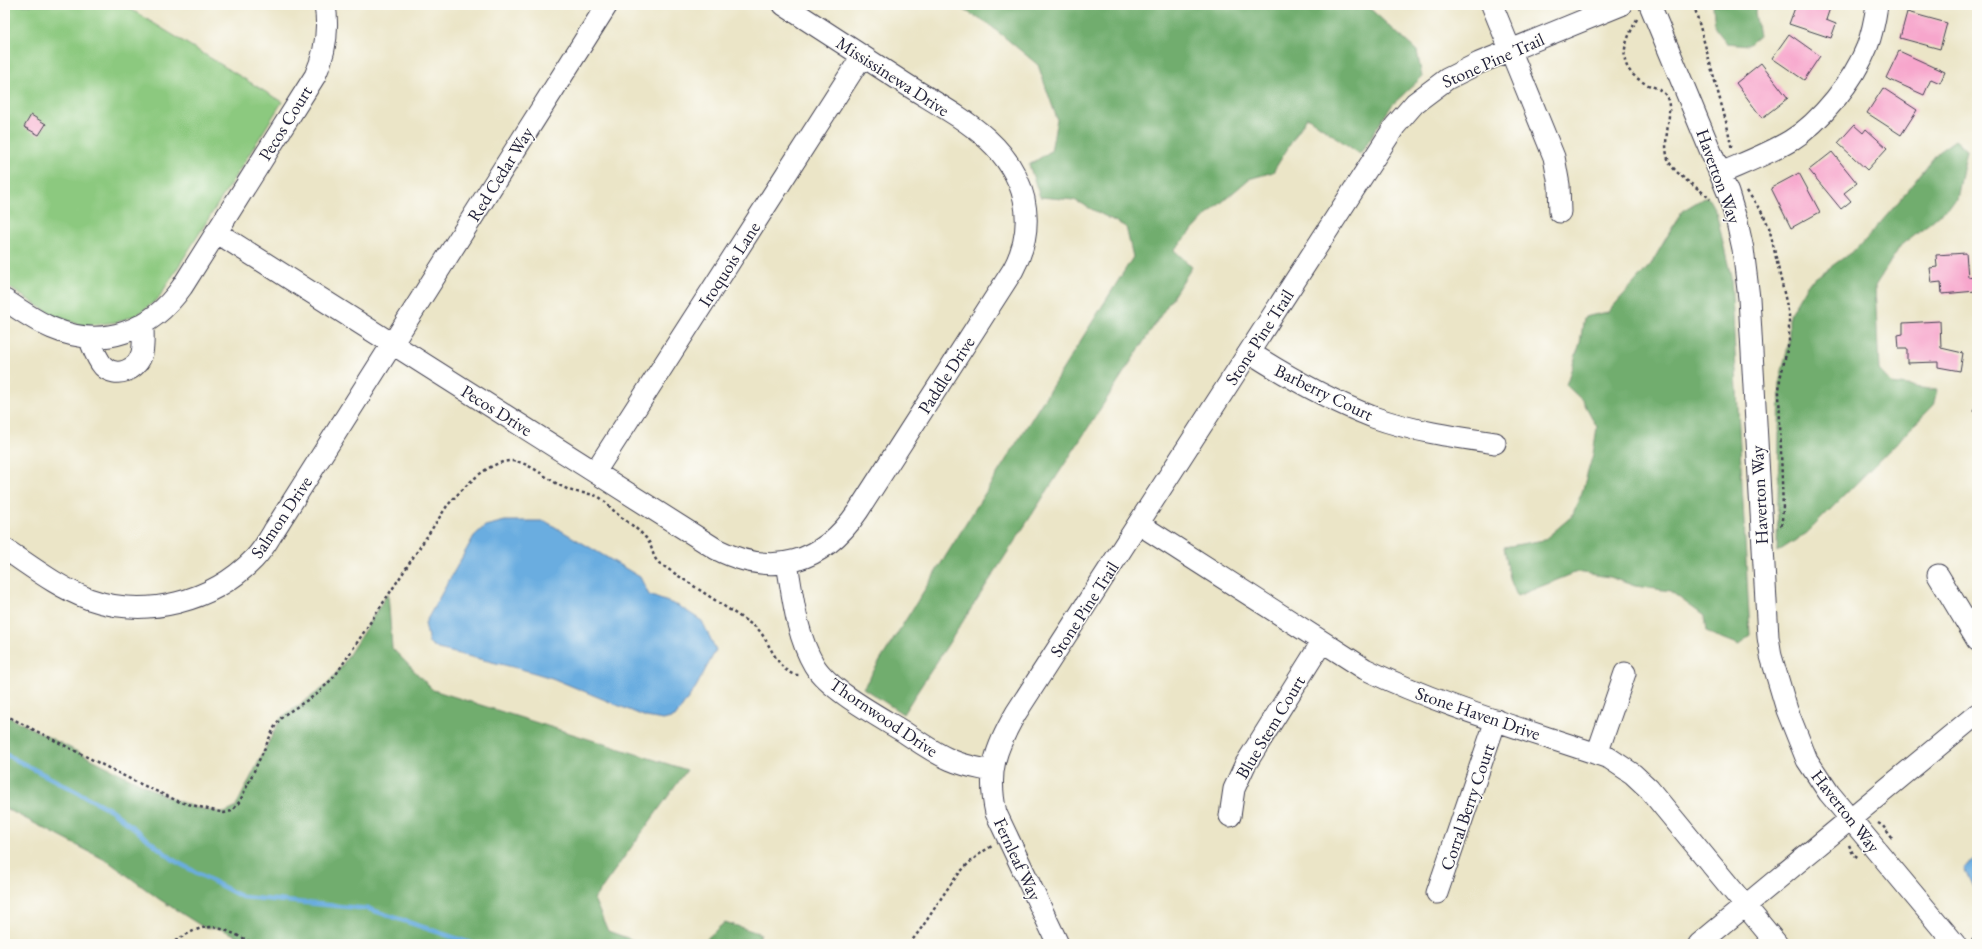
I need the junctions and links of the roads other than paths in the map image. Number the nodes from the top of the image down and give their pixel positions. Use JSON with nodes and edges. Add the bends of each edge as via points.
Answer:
{"nodes":[{"id":1,"x":325,"y":5,"type":"edge"},
{"id":2,"x":607,"y":5,"type":"edge"},
{"id":3,"x":784,"y":5,"type":"edge"},
{"id":4,"x":1492,"y":5,"type":"edge"},
{"id":5,"x":1621,"y":5,"type":"edge"},
{"id":6,"x":1650,"y":5,"type":"edge"},
{"id":7,"x":1877,"y":5,"type":"edge"},
{"id":8,"x":1511,"y":50,"type":"junction"},
{"id":9,"x":862,"y":56,"type":"junction"},
{"id":10,"x":1000,"y":150,"type":"joint"},
{"id":11,"x":1720,"y":173,"type":"junction"},
{"id":12,"x":1560,"y":212,"type":"dead end"},
{"id":13,"x":216,"y":232,"type":"junction"},
{"id":14,"x":5,"y":300,"type":"edge"},
{"id":15,"x":143,"y":325,"type":"junction"},
{"id":16,"x":89,"y":338,"type":"junction"},
{"id":17,"x":393,"y":344,"type":"junction"},
{"id":18,"x":1249,"y":352,"type":"junction"},
{"id":19,"x":1496,"y":443,"type":"dead end"},
{"id":20,"x":595,"y":472,"type":"junction"},
{"id":21,"x":1139,"y":524,"type":"junction"},
{"id":22,"x":5,"y":550,"type":"edge"},
{"id":23,"x":787,"y":563,"type":"junction"},
{"id":24,"x":1938,"y":575,"type":"dead end"},
{"id":25,"x":1977,"y":640,"type":"edge"},
{"id":26,"x":1322,"y":642,"type":"junction"},
{"id":27,"x":1625,"y":673,"type":"dead end"},
{"id":28,"x":1977,"y":714,"type":"edge"},
{"id":29,"x":1496,"y":720,"type":"junction"},
{"id":30,"x":1597,"y":754,"type":"junction"},
{"id":31,"x":992,"y":771,"type":"junction"},
{"id":32,"x":1857,"y":813,"type":"junction"},
{"id":33,"x":1230,"y":816,"type":"dead end"},
{"id":34,"x":1437,"y":893,"type":"dead end"},
{"id":35,"x":1745,"y":906,"type":"junction"},
{"id":36,"x":1962,"y":940,"type":"edge"},
{"id":37,"x":1058,"y":944,"type":"edge"},
{"id":38,"x":1700,"y":944,"type":"edge"},
{"id":39,"x":1777,"y":944,"type":"edge"}],
"edges":[{"from":1,"to":13,"type":"street","name":"Pecos Court","via":[[327,19],[324,50],[315,76]]},
{"from":2,"to":17,"type":"street","name":"Red Cedar Way"},
{"from":3,"to":9,"type":"street","name":"Mississinewa Drive"},
{"from":4,"to":8,"type":"street"},
{"from":5,"to":8,"type":"street","name":"Stone Pine Trail"},
{"from":6,"to":11,"type":"street","name":"Haverton Way"},
{"from":7,"to":11,"type":"street","via":[[1867,47],[1851,78],[1813,123],[1792,140],[1763,156]]},
{"from":8,"to":12,"type":"street","via":[[1554,157],[1560,184]]},
{"from":8,"to":18,"type":"street","name":"Stone Pine Trail","via":[[1462,70],[1425,94],[1407,112],[1395,126]]},
{"from":9,"to":10,"type":"street","name":"Mississinewa Drive","via":[[983,134]]},
{"from":9,"to":20,"type":"street","name":"Iroquois Lane"},
{"from":10,"to":23,"type":"street","name":"Paddle Drive","via":[[1015,172],[1027,214],[1018,260],[850,523],[826,546]]},
{"from":11,"to":32,"type":"street","name":"Haverton Way","via":[[1737,222],[1746,272],[1765,601],[1771,656],[1787,710],[1807,760],[1829,793]]},
{"from":13,"to":15,"type":"street","name":"Pecos Court","via":[[174,298],[159,314]]},
{"from":13,"to":17,"type":"street","name":"Pecos Drive"},
{"from":14,"to":16,"type":"street","name":"Pecos Court","via":[[51,328],[68,335]]},
{"from":15,"to":16,"type":"street","name":"Pecos Court","via":[[121,334]]},
{"from":15,"to":16,"type":"street","via":[[142,353],[138,363],[120,372],[102,365]]},
{"from":17,"to":20,"type":"street","name":"Pecos Drive"},
{"from":17,"to":22,"type":"street","name":"Salmon Drive","via":[[265,545],[244,569],[221,586],[181,602],[157,607],[108,604],[69,590]]},
{"from":18,"to":19,"type":"street","name":"Barberry Court","via":[[1310,389],[1374,417],[1428,432]]},
{"from":18,"to":21,"type":"street","name":"Stone Pine Trail"},
{"from":20,"to":23,"type":"street","name":"Pecos Drive","via":[[727,555],[758,563]]},
{"from":21,"to":26,"type":"street","name":"Stone Haven Drive"},
{"from":21,"to":31,"type":"street","name":"Stone Pine Trail","via":[[1016,713],[1004,735]]},
{"from":23,"to":31,"type":"street","name":"Thornwood Drive","via":[[800,632],[815,666],[825,678],[941,756],[957,763]]},
{"from":24,"to":25,"type":"street"},
{"from":26,"to":29,"type":"street","name":"Stone Haven Drive","via":[[1365,669],[1396,684]]},
{"from":26,"to":33,"type":"street","name":"Blue Stem Court","via":[[1245,765],[1234,789]]},
{"from":27,"to":30,"type":"street"},
{"from":28,"to":32,"type":"street"},
{"from":29,"to":30,"type":"street","name":"Stone Haven Drive"},
{"from":29,"to":34,"type":"street","name":"Corral Berry Court"},
{"from":30,"to":35,"type":"street","name":"Stone Haven Drive","via":[[1618,763],[1641,780]]},
{"from":31,"to":37,"type":"street","name":"Fernleaf Way","via":[[996,813]]},
{"from":32,"to":35,"type":"street"},
{"from":32,"to":36,"type":"street","name":"Haverton Way"},
{"from":35,"to":38,"type":"street"},
{"from":35,"to":39,"type":"street","name":"Stone Haven Drive"}]}
